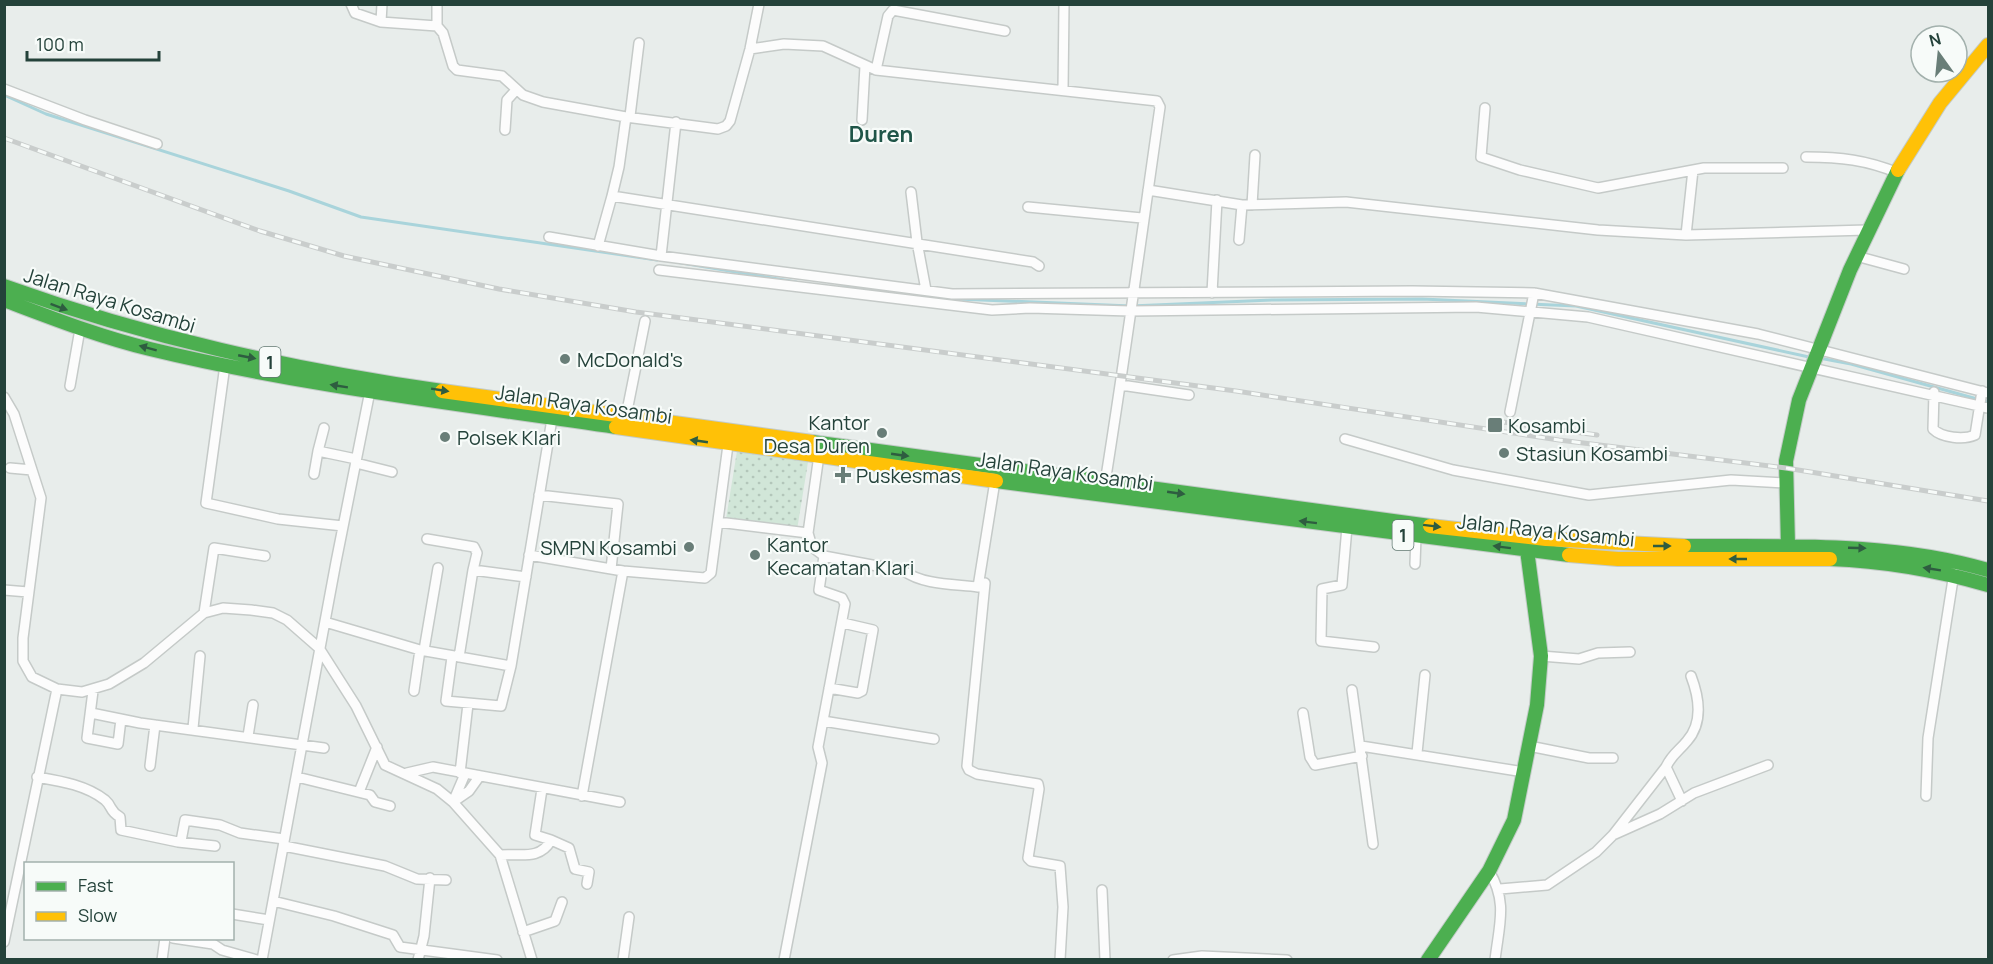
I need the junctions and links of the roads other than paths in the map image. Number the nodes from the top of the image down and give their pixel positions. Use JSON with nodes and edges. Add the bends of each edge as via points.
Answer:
{"nodes":[{"id":1,"x":351,"y":4,"type":"edge"},
{"id":2,"x":381,"y":4,"type":"edge"},
{"id":3,"x":437,"y":4,"type":"edge"},
{"id":4,"x":759,"y":4,"type":"edge"},
{"id":5,"x":1064,"y":4,"type":"edge"},
{"id":6,"x":381,"y":22,"type":"junction"},
{"id":7,"x":437,"y":26,"type":"junction"},
{"id":8,"x":1005,"y":31,"type":"dead end"},
{"id":9,"x":639,"y":43,"type":"dead end"},
{"id":10,"x":1989,"y":45,"type":"edge"},
{"id":11,"x":750,"y":49,"type":"junction"},
{"id":12,"x":865,"y":66,"type":"junction"},
{"id":13,"x":876,"y":70,"type":"junction"},
{"id":14,"x":4,"y":90,"type":"edge"},
{"id":15,"x":516,"y":90,"type":"junction"},
{"id":16,"x":1064,"y":90,"type":"junction"},
{"id":17,"x":1485,"y":108,"type":"dead end"},
{"id":18,"x":628,"y":116,"type":"junction"},
{"id":19,"x":862,"y":120,"type":"dead end"},
{"id":20,"x":676,"y":122,"type":"junction"},
{"id":21,"x":506,"y":130,"type":"dead end"},
{"id":22,"x":157,"y":144,"type":"dead end"},
{"id":23,"x":1255,"y":155,"type":"dead end"},
{"id":24,"x":1806,"y":157,"type":"dead end"},
{"id":25,"x":1783,"y":168,"type":"dead end"},
{"id":26,"x":1693,"y":170,"type":"junction"},
{"id":27,"x":1898,"y":173,"type":"junction"},
{"id":28,"x":1148,"y":190,"type":"junction"},
{"id":29,"x":911,"y":192,"type":"dead end"},
{"id":30,"x":612,"y":196,"type":"junction"},
{"id":31,"x":1217,"y":200,"type":"junction"},
{"id":32,"x":666,"y":205,"type":"junction"},
{"id":33,"x":1247,"y":205,"type":"junction"},
{"id":34,"x":1028,"y":207,"type":"dead end"},
{"id":35,"x":1142,"y":218,"type":"junction"},
{"id":36,"x":1867,"y":230,"type":"junction"},
{"id":37,"x":1686,"y":235,"type":"junction"},
{"id":38,"x":549,"y":237,"type":"dead end"},
{"id":39,"x":1239,"y":240,"type":"dead end"},
{"id":40,"x":917,"y":242,"type":"junction"},
{"id":41,"x":598,"y":246,"type":"junction"},
{"id":42,"x":661,"y":256,"type":"junction"},
{"id":43,"x":1856,"y":256,"type":"junction"},
{"id":44,"x":1039,"y":266,"type":"dead end"},
{"id":45,"x":702,"y":268,"type":"junction"},
{"id":46,"x":1904,"y":269,"type":"dead end"},
{"id":47,"x":659,"y":270,"type":"dead end"},
{"id":48,"x":4,"y":286,"type":"edge"},
{"id":49,"x":846,"y":286,"type":"junction"},
{"id":50,"x":1212,"y":293,"type":"junction"},
{"id":51,"x":932,"y":296,"type":"junction"},
{"id":52,"x":4,"y":300,"type":"edge"},
{"id":53,"x":950,"y":300,"type":"junction"},
{"id":54,"x":1030,"y":301,"type":"junction"},
{"id":55,"x":1131,"y":302,"type":"junction"},
{"id":56,"x":1532,"y":302,"type":"junction"},
{"id":57,"x":645,"y":321,"type":"dead end"},
{"id":58,"x":80,"y":329,"type":"junction"},
{"id":59,"x":1756,"y":344,"type":"junction"},
{"id":60,"x":1813,"y":359,"type":"junction"},
{"id":61,"x":225,"y":365,"type":"junction"},
{"id":62,"x":1121,"y":385,"type":"junction"},
{"id":63,"x":70,"y":386,"type":"dead end"},
{"id":64,"x":1934,"y":387,"type":"junction"},
{"id":65,"x":370,"y":391,"type":"junction"},
{"id":66,"x":1189,"y":395,"type":"dead end"},
{"id":67,"x":4,"y":397,"type":"edge"},
{"id":68,"x":1983,"y":399,"type":"edge"},
{"id":69,"x":1510,"y":412,"type":"dead end"},
{"id":70,"x":546,"y":414,"type":"junction"},
{"id":71,"x":626,"y":416,"type":"junction"},
{"id":72,"x":324,"y":428,"type":"dead end"},
{"id":73,"x":1346,"y":439,"type":"dead end"},
{"id":74,"x":821,"y":444,"type":"junction"},
{"id":75,"x":728,"y":445,"type":"junction"},
{"id":76,"x":318,"y":451,"type":"junction"},
{"id":77,"x":819,"y":458,"type":"junction"},
{"id":78,"x":356,"y":461,"type":"junction"},
{"id":79,"x":10,"y":468,"type":"dead end"},
{"id":80,"x":32,"y":470,"type":"junction"},
{"id":81,"x":392,"y":472,"type":"dead end"},
{"id":82,"x":314,"y":474,"type":"dead end"},
{"id":83,"x":995,"y":481,"type":"junction"},
{"id":84,"x":1105,"y":483,"type":"junction"},
{"id":85,"x":1786,"y":483,"type":"junction"},
{"id":86,"x":539,"y":495,"type":"junction"},
{"id":87,"x":718,"y":522,"type":"junction"},
{"id":88,"x":343,"y":526,"type":"junction"},
{"id":89,"x":1347,"y":527,"type":"junction"},
{"id":90,"x":808,"y":533,"type":"junction"},
{"id":91,"x":1416,"y":536,"type":"junction"},
{"id":92,"x":427,"y":539,"type":"dead end"},
{"id":93,"x":1788,"y":546,"type":"junction"},
{"id":94,"x":1527,"y":550,"type":"junction"},
{"id":95,"x":265,"y":555,"type":"dead end"},
{"id":96,"x":530,"y":555,"type":"junction"},
{"id":97,"x":824,"y":556,"type":"junction"},
{"id":98,"x":1415,"y":564,"type":"dead end"},
{"id":99,"x":438,"y":568,"type":"dead end"},
{"id":100,"x":610,"y":569,"type":"junction"},
{"id":101,"x":473,"y":570,"type":"junction"},
{"id":102,"x":1989,"y":570,"type":"edge"},
{"id":103,"x":623,"y":571,"type":"junction"},
{"id":104,"x":1954,"y":573,"type":"junction"},
{"id":105,"x":526,"y":577,"type":"junction"},
{"id":106,"x":985,"y":583,"type":"dead end"},
{"id":107,"x":1989,"y":585,"type":"edge"},
{"id":108,"x":4,"y":590,"type":"edge"},
{"id":109,"x":28,"y":592,"type":"junction"},
{"id":110,"x":204,"y":613,"type":"junction"},
{"id":111,"x":325,"y":622,"type":"junction"},
{"id":112,"x":843,"y":624,"type":"junction"},
{"id":113,"x":1374,"y":647,"type":"dead end"},
{"id":114,"x":319,"y":648,"type":"junction"},
{"id":115,"x":422,"y":650,"type":"junction"},
{"id":116,"x":1630,"y":652,"type":"dead end"},
{"id":117,"x":200,"y":656,"type":"dead end"},
{"id":118,"x":1541,"y":656,"type":"junction"},
{"id":119,"x":455,"y":657,"type":"junction"},
{"id":120,"x":511,"y":666,"type":"junction"},
{"id":121,"x":1425,"y":675,"type":"dead end"},
{"id":122,"x":1691,"y":676,"type":"dead end"},
{"id":123,"x":829,"y":688,"type":"junction"},
{"id":124,"x":57,"y":689,"type":"junction"},
{"id":125,"x":1352,"y":690,"type":"dead end"},
{"id":126,"x":93,"y":691,"type":"junction"},
{"id":127,"x":414,"y":692,"type":"dead end"},
{"id":128,"x":468,"y":704,"type":"junction"},
{"id":129,"x":253,"y":705,"type":"dead end"},
{"id":130,"x":91,"y":712,"type":"junction"},
{"id":131,"x":1303,"y":713,"type":"dead end"},
{"id":132,"x":121,"y":719,"type":"junction"},
{"id":133,"x":823,"y":721,"type":"junction"},
{"id":134,"x":155,"y":725,"type":"junction"},
{"id":135,"x":193,"y":728,"type":"junction"},
{"id":136,"x":248,"y":736,"type":"junction"},
{"id":137,"x":934,"y":739,"type":"dead end"},
{"id":138,"x":303,"y":745,"type":"junction"},
{"id":139,"x":1529,"y":746,"type":"junction"},
{"id":140,"x":377,"y":747,"type":"junction"},
{"id":141,"x":324,"y":748,"type":"dead end"},
{"id":142,"x":1361,"y":751,"type":"junction"},
{"id":143,"x":1417,"y":753,"type":"junction"},
{"id":144,"x":1613,"y":758,"type":"dead end"},
{"id":145,"x":1768,"y":765,"type":"dead end"},
{"id":146,"x":150,"y":766,"type":"dead end"},
{"id":147,"x":1666,"y":766,"type":"junction"},
{"id":148,"x":1524,"y":772,"type":"junction"},
{"id":149,"x":407,"y":773,"type":"junction"},
{"id":150,"x":463,"y":774,"type":"junction"},
{"id":151,"x":38,"y":777,"type":"junction"},
{"id":152,"x":297,"y":777,"type":"junction"},
{"id":153,"x":479,"y":777,"type":"junction"},
{"id":154,"x":542,"y":789,"type":"junction"},
{"id":155,"x":359,"y":792,"type":"junction"},
{"id":156,"x":582,"y":796,"type":"junction"},
{"id":157,"x":1926,"y":796,"type":"dead end"},
{"id":158,"x":1682,"y":801,"type":"junction"},
{"id":159,"x":453,"y":802,"type":"junction"},
{"id":160,"x":620,"y":802,"type":"dead end"},
{"id":161,"x":390,"y":806,"type":"dead end"},
{"id":162,"x":1613,"y":835,"type":"junction"},
{"id":163,"x":551,"y":840,"type":"junction"},
{"id":164,"x":181,"y":841,"type":"junction"},
{"id":165,"x":284,"y":843,"type":"junction"},
{"id":166,"x":1373,"y":844,"type":"dead end"},
{"id":167,"x":215,"y":846,"type":"dead end"},
{"id":168,"x":500,"y":855,"type":"junction"},
{"id":169,"x":26,"y":862,"type":"edge"},
{"id":170,"x":1489,"y":871,"type":"junction"},
{"id":171,"x":24,"y":874,"type":"edge"},
{"id":172,"x":430,"y":878,"type":"junction"},
{"id":173,"x":446,"y":880,"type":"dead end"},
{"id":174,"x":587,"y":884,"type":"dead end"},
{"id":175,"x":1500,"y":889,"type":"junction"},
{"id":176,"x":1102,"y":890,"type":"dead end"},
{"id":177,"x":21,"y":895,"type":"edge"},
{"id":178,"x":273,"y":901,"type":"junction"},
{"id":179,"x":562,"y":902,"type":"dead end"},
{"id":180,"x":234,"y":914,"type":"edge"},
{"id":181,"x":629,"y":917,"type":"dead end"},
{"id":182,"x":269,"y":920,"type":"junction"},
{"id":183,"x":523,"y":932,"type":"junction"},
{"id":184,"x":165,"y":940,"type":"edge"},
{"id":185,"x":181,"y":940,"type":"edge"},
{"id":186,"x":224,"y":940,"type":"edge"},
{"id":187,"x":4,"y":942,"type":"edge"},
{"id":188,"x":222,"y":950,"type":"junction"},
{"id":189,"x":419,"y":955,"type":"edge"},
{"id":190,"x":162,"y":960,"type":"edge"},
{"id":191,"x":257,"y":960,"type":"edge"},
{"id":192,"x":262,"y":960,"type":"edge"},
{"id":193,"x":497,"y":960,"type":"edge"},
{"id":194,"x":532,"y":960,"type":"edge"},
{"id":195,"x":623,"y":960,"type":"edge"},
{"id":196,"x":784,"y":960,"type":"edge"},
{"id":197,"x":1060,"y":960,"type":"edge"},
{"id":198,"x":1105,"y":960,"type":"edge"},
{"id":199,"x":1173,"y":960,"type":"edge"},
{"id":200,"x":1287,"y":960,"type":"edge"},
{"id":201,"x":1428,"y":960,"type":"edge"},
{"id":202,"x":1495,"y":960,"type":"edge"}],
"edges":[{"from":1,"to":6,"type":"street","via":[[355,13]]},
{"from":2,"to":6,"type":"street"},
{"from":3,"to":7,"type":"street"},
{"from":4,"to":11,"type":"street"},
{"from":5,"to":16,"type":"street"},
{"from":6,"to":7,"type":"street"},
{"from":7,"to":15,"type":"street","via":[[454,68],[502,76]]},
{"from":8,"to":13,"type":"street","via":[[893,10],[888,15]]},
{"from":9,"to":18,"type":"street"},
{"from":10,"to":27,"type":"main road","via":[[1939,103]]},
{"from":11,"to":12,"type":"street","via":[[784,44],[823,46]]},
{"from":11,"to":20,"type":"street","via":[[726,126],[718,129]]},
{"from":12,"to":13,"type":"street"},
{"from":12,"to":19,"type":"street"},
{"from":13,"to":16,"type":"street"},
{"from":14,"to":22,"type":"street"},
{"from":15,"to":18,"type":"street","via":[[543,102]]},
{"from":15,"to":21,"type":"street","via":[[507,100]]},
{"from":16,"to":28,"type":"street","via":[[1157,101],[1160,107]]},
{"from":17,"to":26,"type":"street","via":[[1481,156],[1520,170],[1598,188]]},
{"from":18,"to":20,"type":"street"},
{"from":18,"to":30,"type":"street"},
{"from":20,"to":32,"type":"street"},
{"from":23,"to":33,"type":"street"},
{"from":24,"to":27,"type":"street","via":[[1872,162]]},
{"from":25,"to":26,"type":"street"},
{"from":26,"to":37,"type":"street"},
{"from":27,"to":36,"type":"main road"},
{"from":28,"to":31,"type":"street"},
{"from":28,"to":35,"type":"street"},
{"from":29,"to":40,"type":"street"},
{"from":30,"to":32,"type":"street"},
{"from":30,"to":41,"type":"street"},
{"from":31,"to":33,"type":"street"},
{"from":31,"to":50,"type":"street"},
{"from":32,"to":40,"type":"street"},
{"from":32,"to":42,"type":"street"},
{"from":33,"to":37,"type":"street","via":[[1346,202]]},
{"from":33,"to":39,"type":"street"},
{"from":34,"to":35,"type":"street"},
{"from":35,"to":55,"type":"street"},
{"from":36,"to":37,"type":"street"},
{"from":36,"to":43,"type":"main road"},
{"from":38,"to":41,"type":"street"},
{"from":40,"to":44,"type":"street"},
{"from":40,"to":51,"type":"street"},
{"from":41,"to":42,"type":"street"},
{"from":42,"to":45,"type":"street"},
{"from":43,"to":46,"type":"street"},
{"from":43,"to":60,"type":"main road"},
{"from":45,"to":47,"type":"street"},
{"from":45,"to":49,"type":"street"},
{"from":45,"to":49,"type":"street"},
{"from":48,"to":70,"type":"main road","name":"Jalan Raya Kosambi","number":"1","one_way":true,"via":[[97,320],[199,348]]},
{"from":49,"to":51,"type":"street"},
{"from":49,"to":51,"type":"street"},
{"from":50,"to":55,"type":"street"},
{"from":50,"to":56,"type":"street","via":[[1433,291]]},
{"from":51,"to":53,"type":"street"},
{"from":52,"to":58,"type":"main road","name":"Jalan Raya Kosambi","number":"1"},
{"from":53,"to":54,"type":"street"},
{"from":53,"to":54,"type":"street","via":[[993,310]]},
{"from":54,"to":55,"type":"street"},
{"from":54,"to":55,"type":"street"},
{"from":55,"to":56,"type":"street","via":[[1476,307]]},
{"from":55,"to":62,"type":"street"},
{"from":56,"to":59,"type":"street"},
{"from":56,"to":59,"type":"street","via":[[1588,317]]},
{"from":56,"to":69,"type":"street"},
{"from":57,"to":71,"type":"street"},
{"from":61,"to":58,"type":"main road","name":"Jalan Raya Kosambi","number":"1","one_way":true},
{"from":58,"to":63,"type":"street"},
{"from":59,"to":60,"type":"street"},
{"from":59,"to":60,"type":"street"},
{"from":60,"to":64,"type":"street"},
{"from":60,"to":64,"type":"street"},
{"from":60,"to":85,"type":"main road","via":[[1790,432]]},
{"from":65,"to":61,"type":"main road","name":"Jalan Raya Kosambi","number":"1","one_way":true},
{"from":61,"to":88,"type":"street","via":[[206,503],[278,519]]},
{"from":62,"to":66,"type":"street"},
{"from":62,"to":84,"type":"street"},
{"from":64,"to":68,"type":"street"},
{"from":64,"to":68,"type":"street"},
{"from":64,"to":68,"type":"street","via":[[1933,429],[1937,433],[1962,438],[1975,435]]},
{"from":65,"to":70,"type":"main road","name":"Jalan Raya Kosambi","number":"1"},
{"from":65,"to":78,"type":"street"},
{"from":67,"to":80,"type":"street","via":[[14,414]]},
{"from":70,"to":71,"type":"main road","name":"Jalan Raya Kosambi","number":"1"},
{"from":75,"to":70,"type":"main road","name":"Jalan Raya Kosambi","number":"1","one_way":true},
{"from":70,"to":86,"type":"street"},
{"from":71,"to":74,"type":"main road","name":"Jalan Raya Kosambi","number":"1"},
{"from":72,"to":76,"type":"street"},
{"from":73,"to":85,"type":"street","via":[[1453,470],[1589,495],[1731,480]]},
{"from":74,"to":77,"type":"street"},
{"from":74,"to":84,"type":"main road","name":"Jalan Raya Kosambi","number":"1","one_way":true},
{"from":75,"to":77,"type":"main road","name":"Jalan Raya Kosambi","number":"1"},
{"from":75,"to":87,"type":"street"},
{"from":76,"to":78,"type":"street"},
{"from":76,"to":82,"type":"street"},
{"from":77,"to":83,"type":"main road","name":"Jalan Raya Kosambi","number":"1"},
{"from":77,"to":90,"type":"street"},
{"from":78,"to":81,"type":"street"},
{"from":78,"to":88,"type":"street"},
{"from":79,"to":80,"type":"street"},
{"from":80,"to":109,"type":"street","via":[[41,505]]},
{"from":89,"to":83,"type":"main road","name":"Jalan Raya Kosambi","number":"1","one_way":true},
{"from":83,"to":97,"type":"street","via":[[978,586],[912,578],[904,571]]},
{"from":84,"to":93,"type":"main road","name":"Jalan Raya Kosambi","number":"1","one_way":true,"via":[[1616,546]]},
{"from":85,"to":93,"type":"main road"},
{"from":86,"to":96,"type":"street"},
{"from":86,"to":100,"type":"street","via":[[618,504]]},
{"from":87,"to":90,"type":"street"},
{"from":87,"to":103,"type":"street","via":[[711,573],[705,578]]},
{"from":88,"to":111,"type":"street"},
{"from":89,"to":91,"type":"main road","name":"Jalan Raya Kosambi","number":"1"},
{"from":89,"to":113,"type":"street","via":[[1342,585],[1322,589],[1320,641]]},
{"from":90,"to":97,"type":"street","via":[[812,547]]},
{"from":94,"to":91,"type":"main road","name":"Jalan Raya Kosambi","number":"1","one_way":true},
{"from":91,"to":98,"type":"street"},
{"from":92,"to":101,"type":"street","via":[[474,547],[477,552]]},
{"from":93,"to":102,"type":"main road","name":"Jalan Raya Kosambi","number":"1","one_way":true,"via":[[1899,550]]},
{"from":104,"to":94,"type":"main road","name":"Jalan Raya Kosambi","number":"1","one_way":true,"via":[[1891,563],[1616,559]]},
{"from":94,"to":118,"type":"main road"},
{"from":95,"to":110,"type":"street","via":[[214,548]]},
{"from":96,"to":100,"type":"street"},
{"from":96,"to":105,"type":"street"},
{"from":97,"to":112,"type":"street","via":[[818,587],[822,593],[844,600]]},
{"from":99,"to":115,"type":"street"},
{"from":100,"to":103,"type":"street"},
{"from":101,"to":105,"type":"street"},
{"from":101,"to":119,"type":"street"},
{"from":103,"to":156,"type":"street"},
{"from":104,"to":107,"type":"main road","name":"Jalan Raya Kosambi","number":"1"},
{"from":104,"to":157,"type":"street","via":[[1928,738]]},
{"from":105,"to":120,"type":"street"},
{"from":106,"to":197,"type":"street","via":[[967,766],[977,774],[1038,784],[1028,858],[1060,866]]},
{"from":108,"to":109,"type":"street"},
{"from":109,"to":124,"type":"street","via":[[24,661],[33,676]]},
{"from":110,"to":114,"type":"street","via":[[223,608],[273,613],[295,625]]},
{"from":110,"to":126,"type":"street","via":[[144,663]]},
{"from":111,"to":114,"type":"street"},
{"from":111,"to":115,"type":"street"},
{"from":112,"to":123,"type":"street"},
{"from":112,"to":123,"type":"street","via":[[873,630],[862,691]]},
{"from":114,"to":138,"type":"street"},
{"from":114,"to":140,"type":"street"},
{"from":115,"to":119,"type":"street"},
{"from":115,"to":127,"type":"street"},
{"from":116,"to":118,"type":"street","via":[[1598,653],[1579,659]]},
{"from":117,"to":135,"type":"street"},
{"from":118,"to":139,"type":"main road"},
{"from":119,"to":120,"type":"street"},
{"from":119,"to":128,"type":"street","via":[[446,700]]},
{"from":120,"to":128,"type":"street","via":[[501,706]]},
{"from":121,"to":143,"type":"street"},
{"from":122,"to":147,"type":"street","via":[[1698,696],[1695,728]]},
{"from":123,"to":133,"type":"street"},
{"from":124,"to":126,"type":"street"},
{"from":124,"to":151,"type":"street"},
{"from":125,"to":142,"type":"street"},
{"from":126,"to":130,"type":"street"},
{"from":128,"to":150,"type":"street"},
{"from":129,"to":136,"type":"street"},
{"from":130,"to":132,"type":"street"},
{"from":130,"to":132,"type":"street","via":[[86,735],[89,740],[118,744]]},
{"from":131,"to":142,"type":"street","via":[[1310,757],[1315,765]]},
{"from":132,"to":134,"type":"street"},
{"from":133,"to":137,"type":"street"},
{"from":133,"to":196,"type":"street","via":[[818,753],[822,763]]},
{"from":134,"to":135,"type":"street"},
{"from":134,"to":146,"type":"street"},
{"from":135,"to":136,"type":"street"},
{"from":136,"to":138,"type":"street"},
{"from":138,"to":141,"type":"street"},
{"from":138,"to":152,"type":"street"},
{"from":139,"to":144,"type":"street","via":[[1589,758]]},
{"from":139,"to":148,"type":"main road"},
{"from":140,"to":149,"type":"street","via":[[385,765]]},
{"from":140,"to":155,"type":"street"},
{"from":142,"to":143,"type":"street"},
{"from":142,"to":166,"type":"street"},
{"from":143,"to":148,"type":"street"},
{"from":145,"to":158,"type":"street"},
{"from":147,"to":158,"type":"street"},
{"from":147,"to":162,"type":"street"},
{"from":148,"to":170,"type":"main road","via":[[1514,820]]},
{"from":149,"to":150,"type":"street","via":[[428,767]]},
{"from":149,"to":159,"type":"street"},
{"from":150,"to":153,"type":"street"},
{"from":150,"to":159,"type":"street"},
{"from":151,"to":164,"type":"street","via":[[72,783],[102,798],[111,812],[120,816],[121,830]]},
{"from":151,"to":169,"type":"street"},
{"from":152,"to":155,"type":"street"},
{"from":152,"to":165,"type":"street"},
{"from":153,"to":154,"type":"street"},
{"from":153,"to":159,"type":"street","via":[[469,791]]},
{"from":154,"to":156,"type":"street"},
{"from":154,"to":163,"type":"street","via":[[535,835]]},
{"from":155,"to":161,"type":"street"},
{"from":156,"to":160,"type":"street"},
{"from":158,"to":162,"type":"street"},
{"from":159,"to":168,"type":"street"},
{"from":162,"to":175,"type":"street","via":[[1596,852],[1547,885]]},
{"from":163,"to":168,"type":"street","via":[[534,855]]},
{"from":163,"to":174,"type":"street","via":[[569,848],[575,869],[589,872]]},
{"from":164,"to":165,"type":"street","via":[[185,820],[220,825]]},
{"from":164,"to":167,"type":"street"},
{"from":165,"to":172,"type":"street","via":[[385,866],[417,879]]},
{"from":165,"to":178,"type":"street"},
{"from":168,"to":183,"type":"street"},
{"from":170,"to":175,"type":"street"},
{"from":170,"to":201,"type":"main road"},
{"from":171,"to":177,"type":"street"},
{"from":172,"to":173,"type":"street"},
{"from":172,"to":189,"type":"street"},
{"from":175,"to":202,"type":"street"},
{"from":176,"to":198,"type":"street"},
{"from":177,"to":187,"type":"street"},
{"from":178,"to":182,"type":"street"},
{"from":178,"to":189,"type":"street","via":[[393,935],[400,947]]},
{"from":179,"to":183,"type":"street","via":[[555,921]]},
{"from":180,"to":182,"type":"street"},
{"from":181,"to":195,"type":"street"},
{"from":182,"to":192,"type":"street"},
{"from":183,"to":194,"type":"street"},
{"from":184,"to":190,"type":"street"},
{"from":185,"to":188,"type":"street","via":[[213,944]]},
{"from":186,"to":188,"type":"street"},
{"from":188,"to":191,"type":"street"},
{"from":189,"to":193,"type":"street"},
{"from":199,"to":200,"type":"street","via":[[1202,956]]}]}
